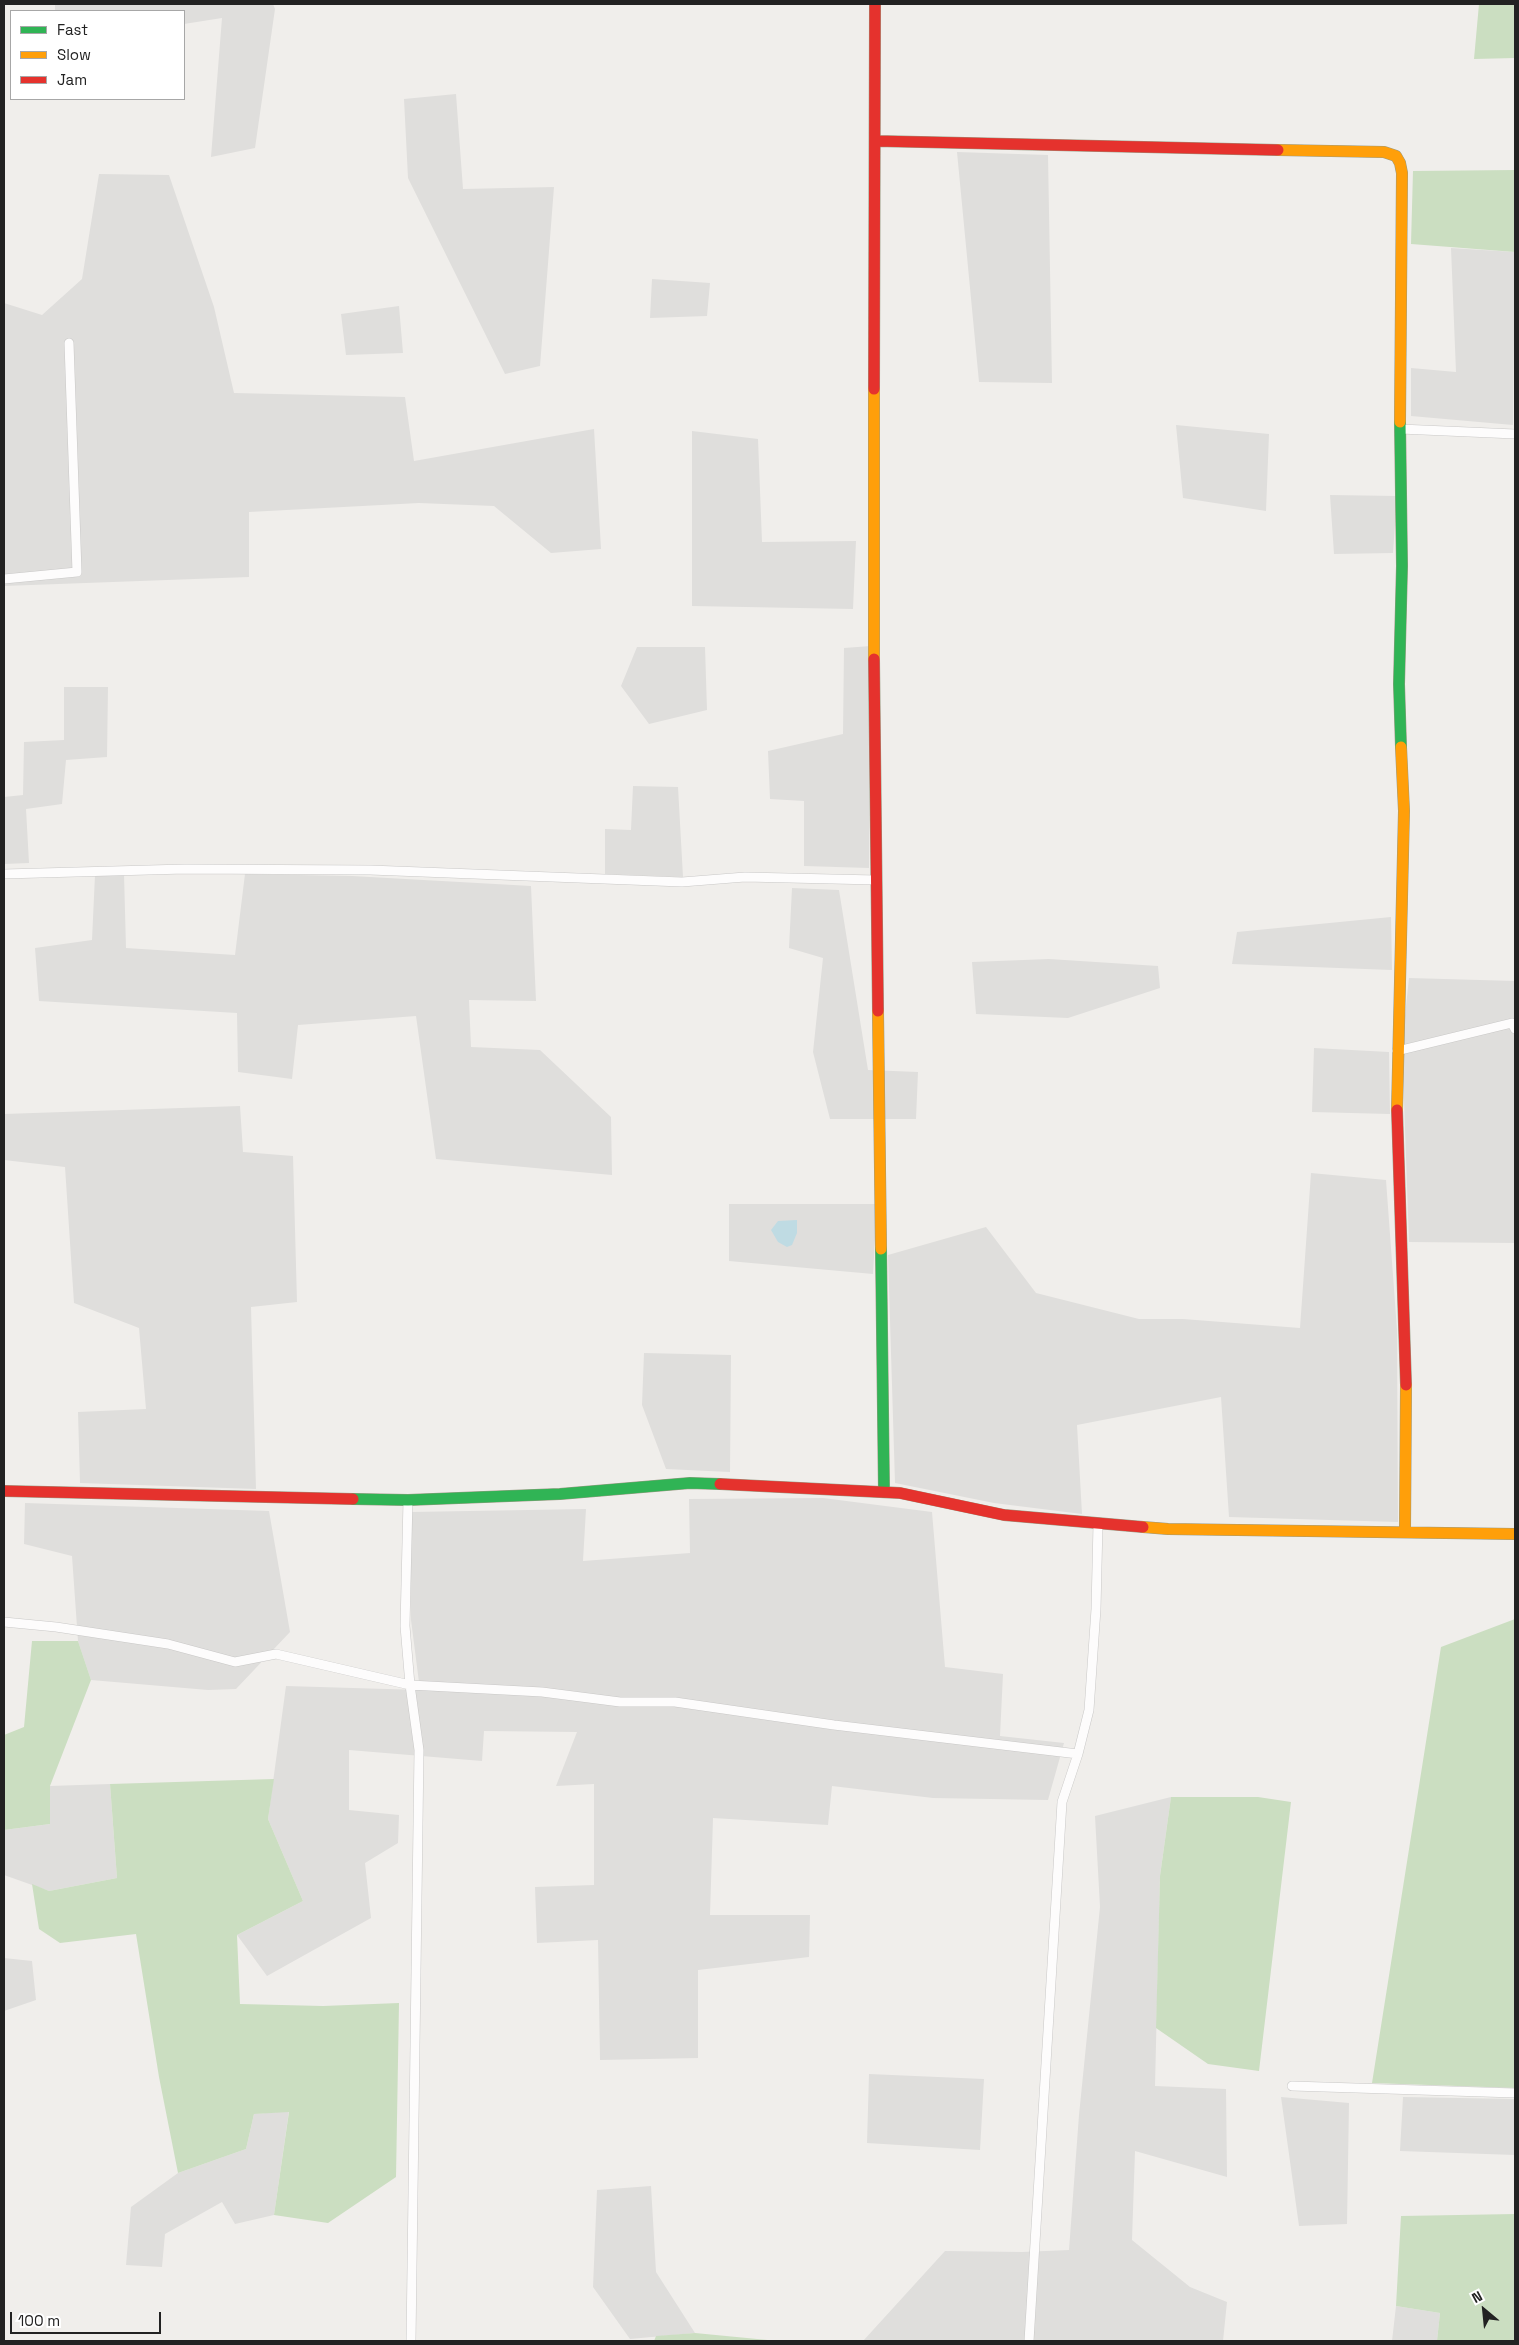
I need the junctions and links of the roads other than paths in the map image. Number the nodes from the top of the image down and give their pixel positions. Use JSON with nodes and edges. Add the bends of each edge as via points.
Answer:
{"nodes":[{"id":1,"x":875,"y":4,"type":"edge"},
{"id":2,"x":876,"y":141,"type":"junction"},
{"id":3,"x":69,"y":343,"type":"dead end"},
{"id":4,"x":1400,"y":429,"type":"junction"},
{"id":5,"x":1515,"y":434,"type":"edge"},
{"id":6,"x":4,"y":579,"type":"edge"},
{"id":7,"x":4,"y":874,"type":"edge"},
{"id":8,"x":876,"y":880,"type":"junction"},
{"id":9,"x":1515,"y":1029,"type":"edge"},
{"id":10,"x":1397,"y":1051,"type":"junction"},
{"id":11,"x":4,"y":1491,"type":"edge"},
{"id":12,"x":884,"y":1492,"type":"junction"},
{"id":13,"x":408,"y":1500,"type":"junction"},
{"id":14,"x":1098,"y":1524,"type":"junction"},
{"id":15,"x":1406,"y":1531,"type":"junction"},
{"id":16,"x":1515,"y":1534,"type":"edge"},
{"id":17,"x":4,"y":1622,"type":"edge"},
{"id":18,"x":410,"y":1685,"type":"junction"},
{"id":19,"x":1078,"y":1754,"type":"junction"},
{"id":20,"x":1292,"y":2086,"type":"dead end"},
{"id":21,"x":1515,"y":2093,"type":"edge"},
{"id":22,"x":411,"y":2341,"type":"edge"},
{"id":23,"x":1028,"y":2341,"type":"edge"}],
"edges":[{"from":1,"to":2,"type":"street"},
{"from":2,"to":4,"type":"street","via":[[1384,152],[1396,156],[1402,173]]},
{"from":2,"to":8,"type":"street","via":[[873,596]]},
{"from":3,"to":6,"type":"street","via":[[77,572]]},
{"from":4,"to":5,"type":"street"},
{"from":4,"to":10,"type":"street","via":[[1402,566],[1399,684],[1404,812]]},
{"from":7,"to":8,"type":"street","via":[[224,869],[682,882],[745,876]]},
{"from":8,"to":12,"type":"street"},
{"from":9,"to":10,"type":"street","via":[[1512,1023]]},
{"from":10,"to":15,"type":"street","via":[[1406,1373]]},
{"from":11,"to":13,"type":"street"},
{"from":12,"to":13,"type":"street","via":[[690,1483],[560,1494]]},
{"from":12,"to":14,"type":"street","via":[[1004,1515]]},
{"from":13,"to":18,"type":"street","via":[[405,1626]]},
{"from":14,"to":15,"type":"street","via":[[1168,1529]]},
{"from":14,"to":19,"type":"street","via":[[1089,1710]]},
{"from":15,"to":16,"type":"street"},
{"from":17,"to":18,"type":"street","via":[[168,1644],[235,1662],[276,1654]]},
{"from":18,"to":19,"type":"street","via":[[542,1692],[620,1702],[675,1702]]},
{"from":18,"to":22,"type":"street","via":[[419,1750]]},
{"from":19,"to":23,"type":"street","via":[[1062,1802]]},
{"from":20,"to":21,"type":"street"}]}
